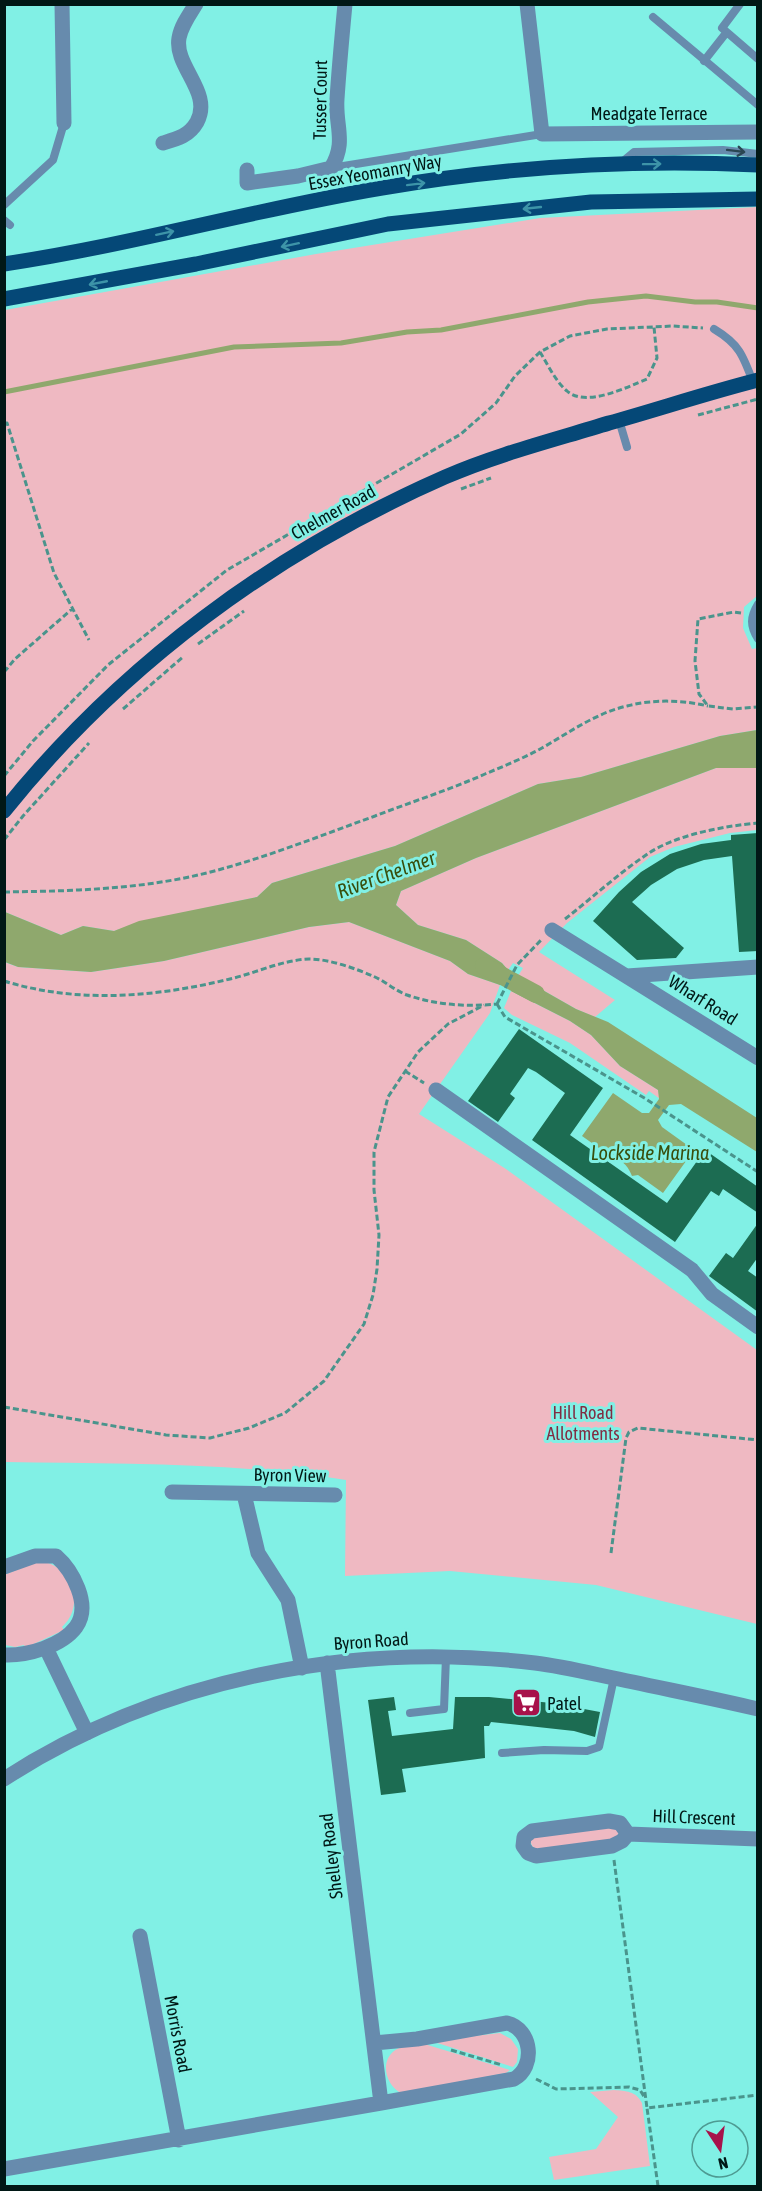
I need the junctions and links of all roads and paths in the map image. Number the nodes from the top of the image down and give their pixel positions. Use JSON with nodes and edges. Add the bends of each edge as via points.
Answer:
{"nodes":[{"id":1,"x":62,"y":4,"type":"edge"},
{"id":2,"x":196,"y":4,"type":"edge"},
{"id":3,"x":345,"y":4,"type":"edge"},
{"id":4,"x":527,"y":4,"type":"edge"},
{"id":5,"x":740,"y":4,"type":"edge"},
{"id":6,"x":653,"y":17,"type":"dead end"},
{"id":7,"x":726,"y":33,"type":"junction"},
{"id":8,"x":758,"y":59,"type":"edge"},
{"id":9,"x":704,"y":61,"type":"junction"},
{"id":10,"x":758,"y":105,"type":"edge"},
{"id":11,"x":64,"y":123,"type":"joint"},
{"id":12,"x":758,"y":132,"type":"edge"},
{"id":13,"x":542,"y":134,"type":"junction"},
{"id":14,"x":163,"y":143,"type":"dead end"},
{"id":15,"x":758,"y":154,"type":"edge"},
{"id":16,"x":620,"y":165,"type":"junction"},
{"id":17,"x":758,"y":165,"type":"edge"},
{"id":18,"x":331,"y":168,"type":"junction"},
{"id":19,"x":247,"y":170,"type":"dead end"},
{"id":20,"x":758,"y":199,"type":"edge"},
{"id":21,"x":4,"y":204,"type":"edge"},
{"id":22,"x":4,"y":264,"type":"edge"},
{"id":23,"x":4,"y":299,"type":"edge"},
{"id":24,"x":654,"y":327,"type":"dead end"},
{"id":25,"x":714,"y":329,"type":"dead end"},
{"id":26,"x":540,"y":352,"type":"dead end"},
{"id":27,"x":755,"y":381,"type":"edge"},
{"id":28,"x":619,"y":420,"type":"junction"},
{"id":29,"x":4,"y":423,"type":"edge"},
{"id":30,"x":627,"y":447,"type":"dead end"},
{"id":31,"x":492,"y":477,"type":"dead end"},
{"id":32,"x":460,"y":490,"type":"dead end"},
{"id":33,"x":758,"y":604,"type":"edge"},
{"id":34,"x":72,"y":609,"type":"junction"},
{"id":35,"x":246,"y":609,"type":"dead end"},
{"id":36,"x":752,"y":615,"type":"junction"},
{"id":37,"x":758,"y":639,"type":"edge"},
{"id":38,"x":89,"y":640,"type":"dead end"},
{"id":39,"x":4,"y":672,"type":"edge"},
{"id":40,"x":708,"y":706,"type":"junction"},
{"id":41,"x":758,"y":707,"type":"edge"},
{"id":42,"x":122,"y":710,"type":"dead end"},
{"id":43,"x":89,"y":742,"type":"dead end"},
{"id":44,"x":4,"y":811,"type":"edge"},
{"id":45,"x":758,"y":823,"type":"edge"},
{"id":46,"x":4,"y":840,"type":"edge"},
{"id":47,"x":4,"y":892,"type":"edge"},
{"id":48,"x":552,"y":930,"type":"junction"},
{"id":49,"x":758,"y":967,"type":"edge"},
{"id":50,"x":627,"y":976,"type":"junction"},
{"id":51,"x":4,"y":981,"type":"edge"},
{"id":52,"x":497,"y":1004,"type":"junction"},
{"id":53,"x":484,"y":1005,"type":"junction"},
{"id":54,"x":758,"y":1058,"type":"edge"},
{"id":55,"x":405,"y":1071,"type":"junction"},
{"id":56,"x":436,"y":1090,"type":"joint"},
{"id":57,"x":758,"y":1172,"type":"edge"},
{"id":58,"x":758,"y":1327,"type":"edge"},
{"id":59,"x":4,"y":1407,"type":"edge"},
{"id":60,"x":758,"y":1440,"type":"edge"},
{"id":61,"x":172,"y":1491,"type":"dead end"},
{"id":62,"x":244,"y":1494,"type":"junction"},
{"id":63,"x":335,"y":1495,"type":"dead end"},
{"id":64,"x":611,"y":1553,"type":"dead end"},
{"id":65,"x":4,"y":1567,"type":"edge"},
{"id":66,"x":46,"y":1648,"type":"junction"},
{"id":67,"x":4,"y":1655,"type":"edge"},
{"id":68,"x":446,"y":1657,"type":"junction"},
{"id":69,"x":327,"y":1663,"type":"junction"},
{"id":70,"x":302,"y":1668,"type":"junction"},
{"id":71,"x":614,"y":1678,"type":"junction"},
{"id":72,"x":758,"y":1709,"type":"edge"},
{"id":73,"x":410,"y":1713,"type":"dead end"},
{"id":74,"x":87,"y":1733,"type":"junction"},
{"id":75,"x":502,"y":1753,"type":"dead end"},
{"id":76,"x":4,"y":1779,"type":"edge"},
{"id":77,"x":628,"y":1834,"type":"junction"},
{"id":78,"x":758,"y":1839,"type":"edge"},
{"id":79,"x":612,"y":1846,"type":"junction"},
{"id":80,"x":140,"y":1936,"type":"dead end"},
{"id":81,"x":374,"y":2043,"type":"junction"},
{"id":82,"x":448,"y":2049,"type":"dead end"},
{"id":83,"x":523,"y":2072,"type":"junction"},
{"id":84,"x":758,"y":2095,"type":"edge"},
{"id":85,"x":646,"y":2099,"type":"junction"},
{"id":86,"x":381,"y":2103,"type":"junction"},
{"id":87,"x":647,"y":2108,"type":"junction"},
{"id":88,"x":179,"y":2140,"type":"junction"},
{"id":89,"x":4,"y":2169,"type":"edge"},
{"id":90,"x":658,"y":2187,"type":"edge"}],
"edges":[{"from":1,"to":11,"type":"street"},
{"from":2,"to":14,"type":"street","via":[[178,39],[200,97],[200,115],[192,130]]},
{"from":3,"to":18,"type":"street","name":"Tusser Court","via":[[337,103],[338,157]]},
{"from":4,"to":13,"type":"street"},
{"from":5,"to":7,"type":"lane","via":[[722,28]]},
{"from":6,"to":9,"type":"lane"},
{"from":7,"to":8,"type":"lane"},
{"from":7,"to":9,"type":"lane"},
{"from":9,"to":10,"type":"lane"},
{"from":11,"to":21,"type":"lane","via":[[53,160]]},
{"from":12,"to":13,"type":"street","name":"Meadgate Terrace"},
{"from":13,"to":18,"type":"lane"},
{"from":16,"to":15,"type":"lane","one_way":true,"via":[[634,152],[723,150]]},
{"from":16,"to":17,"type":"main road","name":"Essex Yeomanry Way","one_way":true},
{"from":22,"to":16,"type":"main road","name":"Essex Yeomanry Way","one_way":true,"via":[[382,188],[501,172]]},
{"from":18,"to":19,"type":"street","via":[[247,183]]},
{"from":20,"to":23,"type":"main road","one_way":true,"via":[[591,202],[388,224]]},
{"from":24,"to":26,"type":"path","via":[[657,358],[647,379],[616,392],[582,399],[567,392]]},
{"from":25,"to":27,"type":"lane","via":[[738,346]]},
{"from":27,"to":28,"type":"main road","name":"Chelmer Road"},
{"from":28,"to":30,"type":"lane"},
{"from":28,"to":44,"type":"main road","name":"Chelmer Road","via":[[447,476],[321,539],[222,604],[161,651],[91,714]]},
{"from":29,"to":34,"type":"path","via":[[54,573]]},
{"from":31,"to":32,"type":"path"},
{"from":33,"to":36,"type":"lane"},
{"from":34,"to":38,"type":"path"},
{"from":34,"to":39,"type":"path"},
{"from":35,"to":42,"type":"path"},
{"from":36,"to":37,"type":"lane"},
{"from":36,"to":40,"type":"path","via":[[734,612],[698,619],[695,661],[699,694]]},
{"from":40,"to":41,"type":"path"},
{"from":40,"to":47,"type":"path","via":[[658,701],[603,714],[483,776],[224,868],[108,888]]},
{"from":43,"to":46,"type":"path"},
{"from":45,"to":48,"type":"path","via":[[686,837],[647,854]]},
{"from":48,"to":50,"type":"street","name":"Wharf Road"},
{"from":48,"to":52,"type":"path","via":[[518,965]]},
{"from":49,"to":50,"type":"street","name":"Wharf Road"},
{"from":50,"to":54,"type":"street","name":"Wharf Road"},
{"from":51,"to":53,"type":"path","via":[[70,993],[151,994],[190,989],[310,959],[375,977],[405,994],[437,1003]]},
{"from":52,"to":53,"type":"path"},
{"from":52,"to":57,"type":"path","via":[[505,1017],[646,1099]]},
{"from":53,"to":55,"type":"path","via":[[448,1024],[418,1052]]},
{"from":55,"to":56,"type":"path"},
{"from":55,"to":59,"type":"path","via":[[388,1097],[374,1152],[379,1235],[373,1295],[364,1324],[324,1382],[285,1413],[210,1438],[166,1435]]},
{"from":56,"to":58,"type":"street","via":[[692,1270],[712,1294]]},
{"from":60,"to":64,"type":"path","via":[[645,1428],[629,1432]]},
{"from":61,"to":62,"type":"street","name":"Byron View"},
{"from":62,"to":63,"type":"street","name":"Byron View"},
{"from":62,"to":70,"type":"street","name":"Byron View","via":[[258,1554],[288,1600]]},
{"from":65,"to":66,"type":"street","via":[[35,1556],[56,1556],[67,1566],[81,1595],[82,1611],[77,1626]]},
{"from":66,"to":67,"type":"street","via":[[21,1656]]},
{"from":66,"to":74,"type":"street"},
{"from":68,"to":69,"type":"street","name":"Byron Road"},
{"from":68,"to":71,"type":"street","name":"Byron Road"},
{"from":68,"to":73,"type":"lane","via":[[444,1709]]},
{"from":69,"to":70,"type":"street","name":"Byron Road"},
{"from":69,"to":81,"type":"street","name":"Shelley Road"},
{"from":70,"to":74,"type":"street","name":"Byron Road","via":[[169,1699]]},
{"from":71,"to":72,"type":"street","name":"Byron Road"},
{"from":71,"to":75,"type":"lane","via":[[599,1747],[587,1751]]},
{"from":74,"to":76,"type":"street","name":"Byron Road"},
{"from":77,"to":78,"type":"street","name":"Hill Crescent"},
{"from":77,"to":79,"type":"street","name":"Hill Crescent"},
{"from":77,"to":79,"type":"street","name":"Hill Crescent","via":[[620,1823],[609,1821],[532,1831],[524,1837],[528,1853],[536,1856]]},
{"from":79,"to":85,"type":"path"},
{"from":80,"to":88,"type":"street","name":"Morris Road"},
{"from":81,"to":83,"type":"street","via":[[515,2025],[524,2036],[528,2060]]},
{"from":81,"to":86,"type":"street","name":"Shelley Road"},
{"from":82,"to":83,"type":"path"},
{"from":83,"to":85,"type":"path","via":[[556,2089],[629,2087],[640,2090]]},
{"from":83,"to":86,"type":"street","via":[[506,2081]]},
{"from":84,"to":87,"type":"path"},
{"from":85,"to":87,"type":"path"},
{"from":86,"to":88,"type":"street"},
{"from":87,"to":90,"type":"path"},
{"from":88,"to":89,"type":"street"}]}
